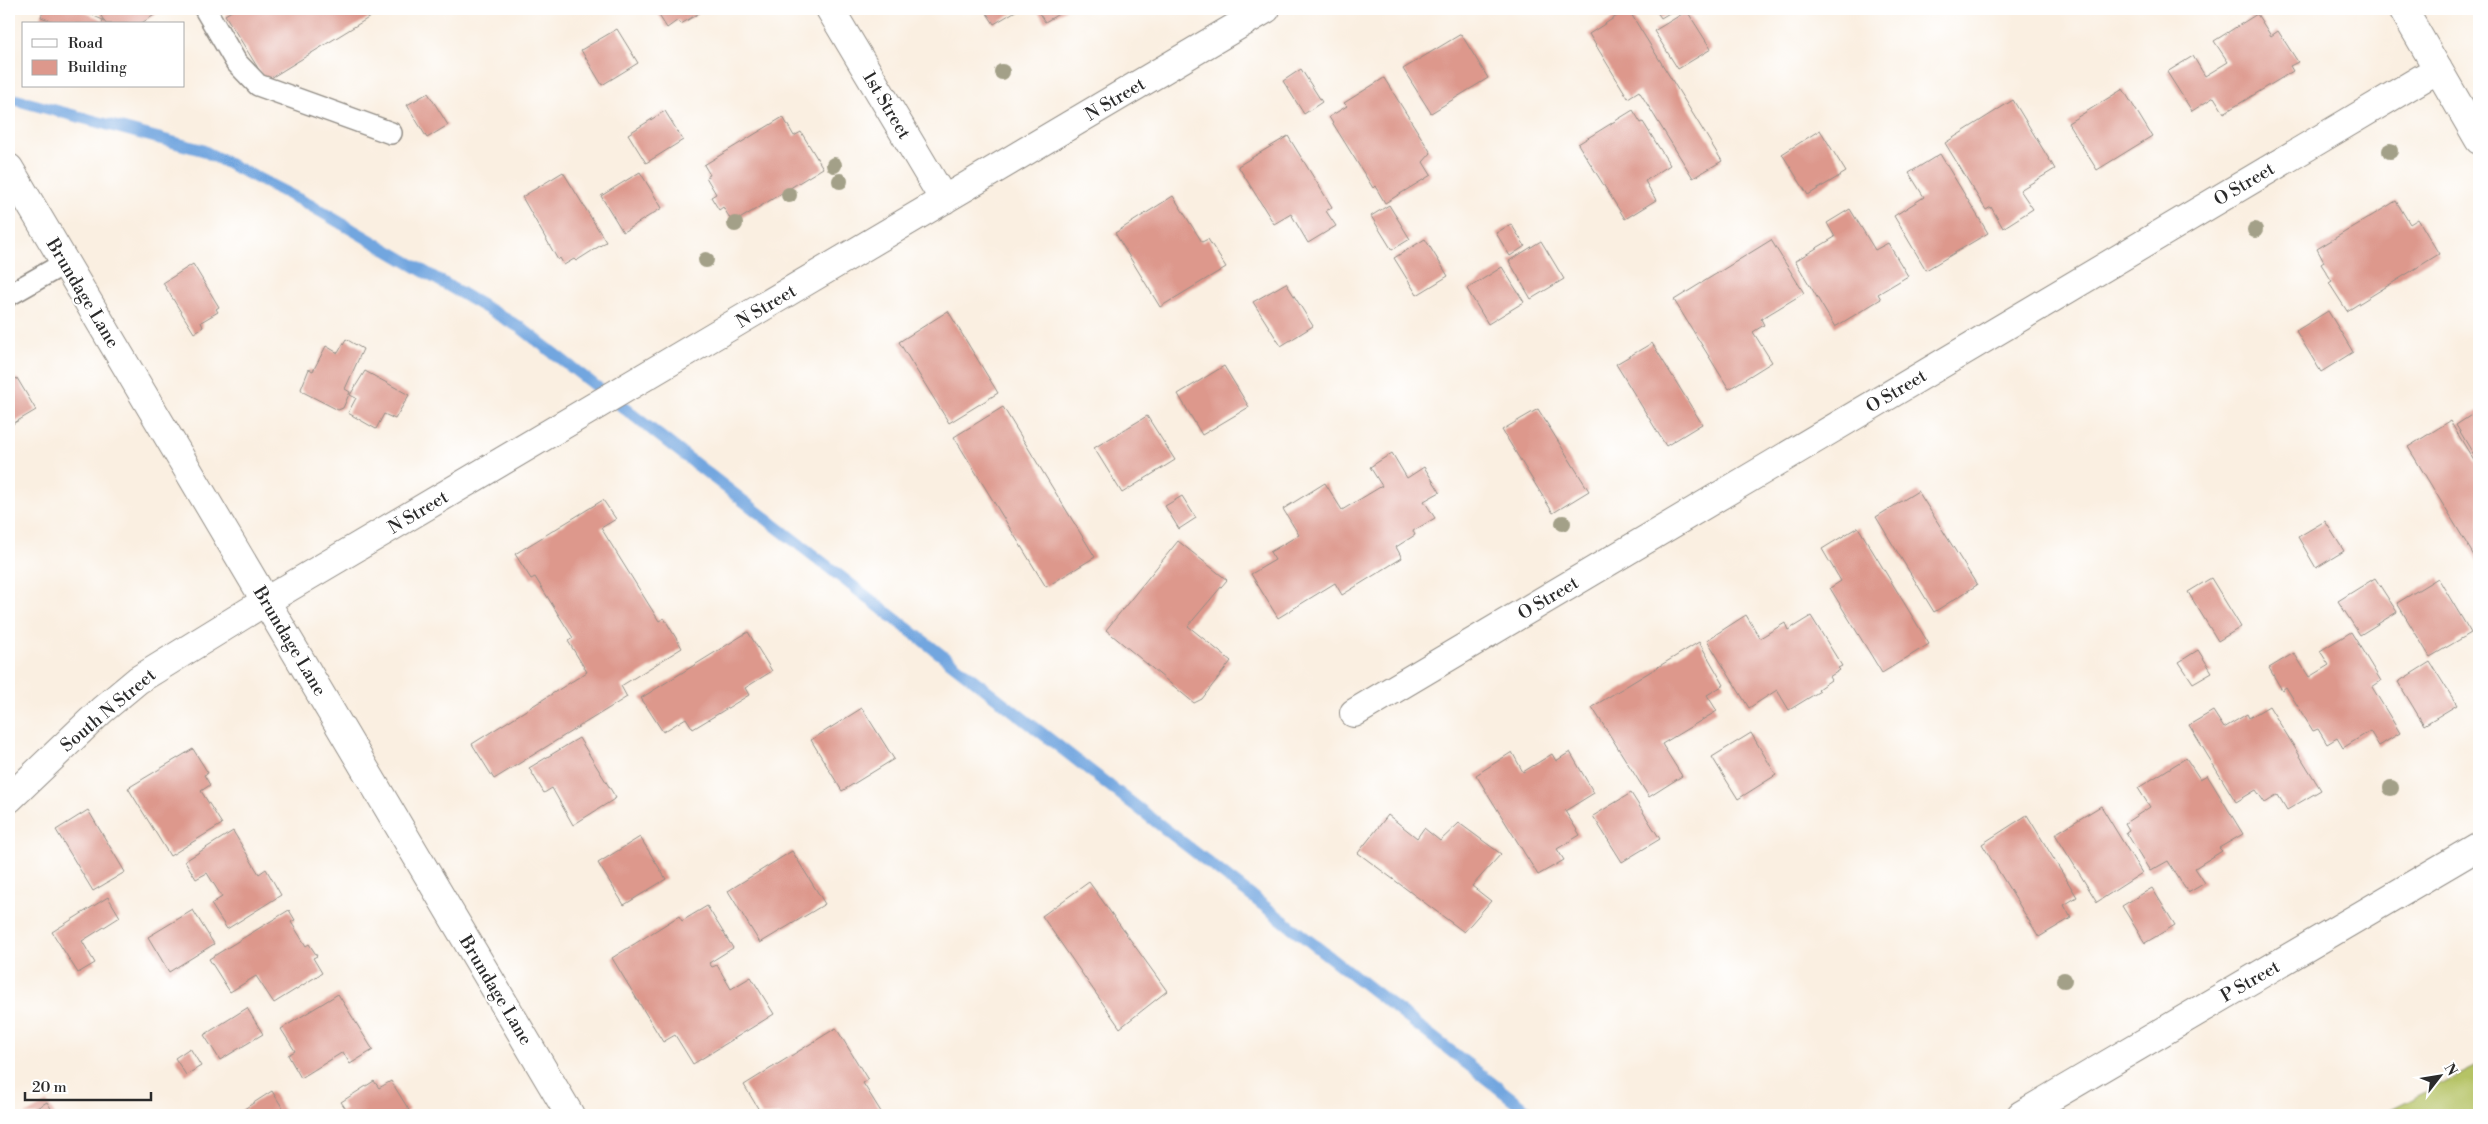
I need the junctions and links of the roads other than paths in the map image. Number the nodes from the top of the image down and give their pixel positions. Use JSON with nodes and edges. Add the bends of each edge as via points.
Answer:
{"nodes":[{"id":1,"x":206,"y":9,"type":"edge"},
{"id":2,"x":830,"y":9,"type":"edge"},
{"id":3,"x":1266,"y":9,"type":"edge"},
{"id":4,"x":2402,"y":9,"type":"edge"},
{"id":5,"x":2438,"y":69,"type":"junction"},
{"id":6,"x":391,"y":133,"type":"dead end"},
{"id":7,"x":2479,"y":140,"type":"edge"},
{"id":8,"x":9,"y":168,"type":"edge"},
{"id":9,"x":944,"y":200,"type":"junction"},
{"id":10,"x":65,"y":263,"type":"junction"},
{"id":11,"x":9,"y":296,"type":"edge"},
{"id":12,"x":266,"y":601,"type":"junction"},
{"id":13,"x":1354,"y":713,"type":"dead end"},
{"id":14,"x":9,"y":799,"type":"edge"},
{"id":15,"x":2479,"y":846,"type":"edge"},
{"id":16,"x":570,"y":1115,"type":"edge"},
{"id":17,"x":2021,"y":1115,"type":"edge"}],
"edges":[{"from":1,"to":6,"type":"lane","via":[[236,62],[258,85]]},
{"from":2,"to":9,"type":"street","name":"1st Street"},
{"from":3,"to":9,"type":"street","name":"N Street"},
{"from":4,"to":5,"type":"street"},
{"from":5,"to":7,"type":"street"},
{"from":5,"to":13,"type":"street","name":"O Street"},
{"from":8,"to":10,"type":"street","name":"Brundage Lane"},
{"from":9,"to":12,"type":"street","name":"N Street"},
{"from":10,"to":11,"type":"lane"},
{"from":10,"to":12,"type":"street","name":"Brundage Lane"},
{"from":12,"to":14,"type":"street","name":"South N Street","via":[[138,680]]},
{"from":12,"to":16,"type":"street","name":"Brundage Lane"},
{"from":15,"to":17,"type":"street","name":"P Street"}]}
